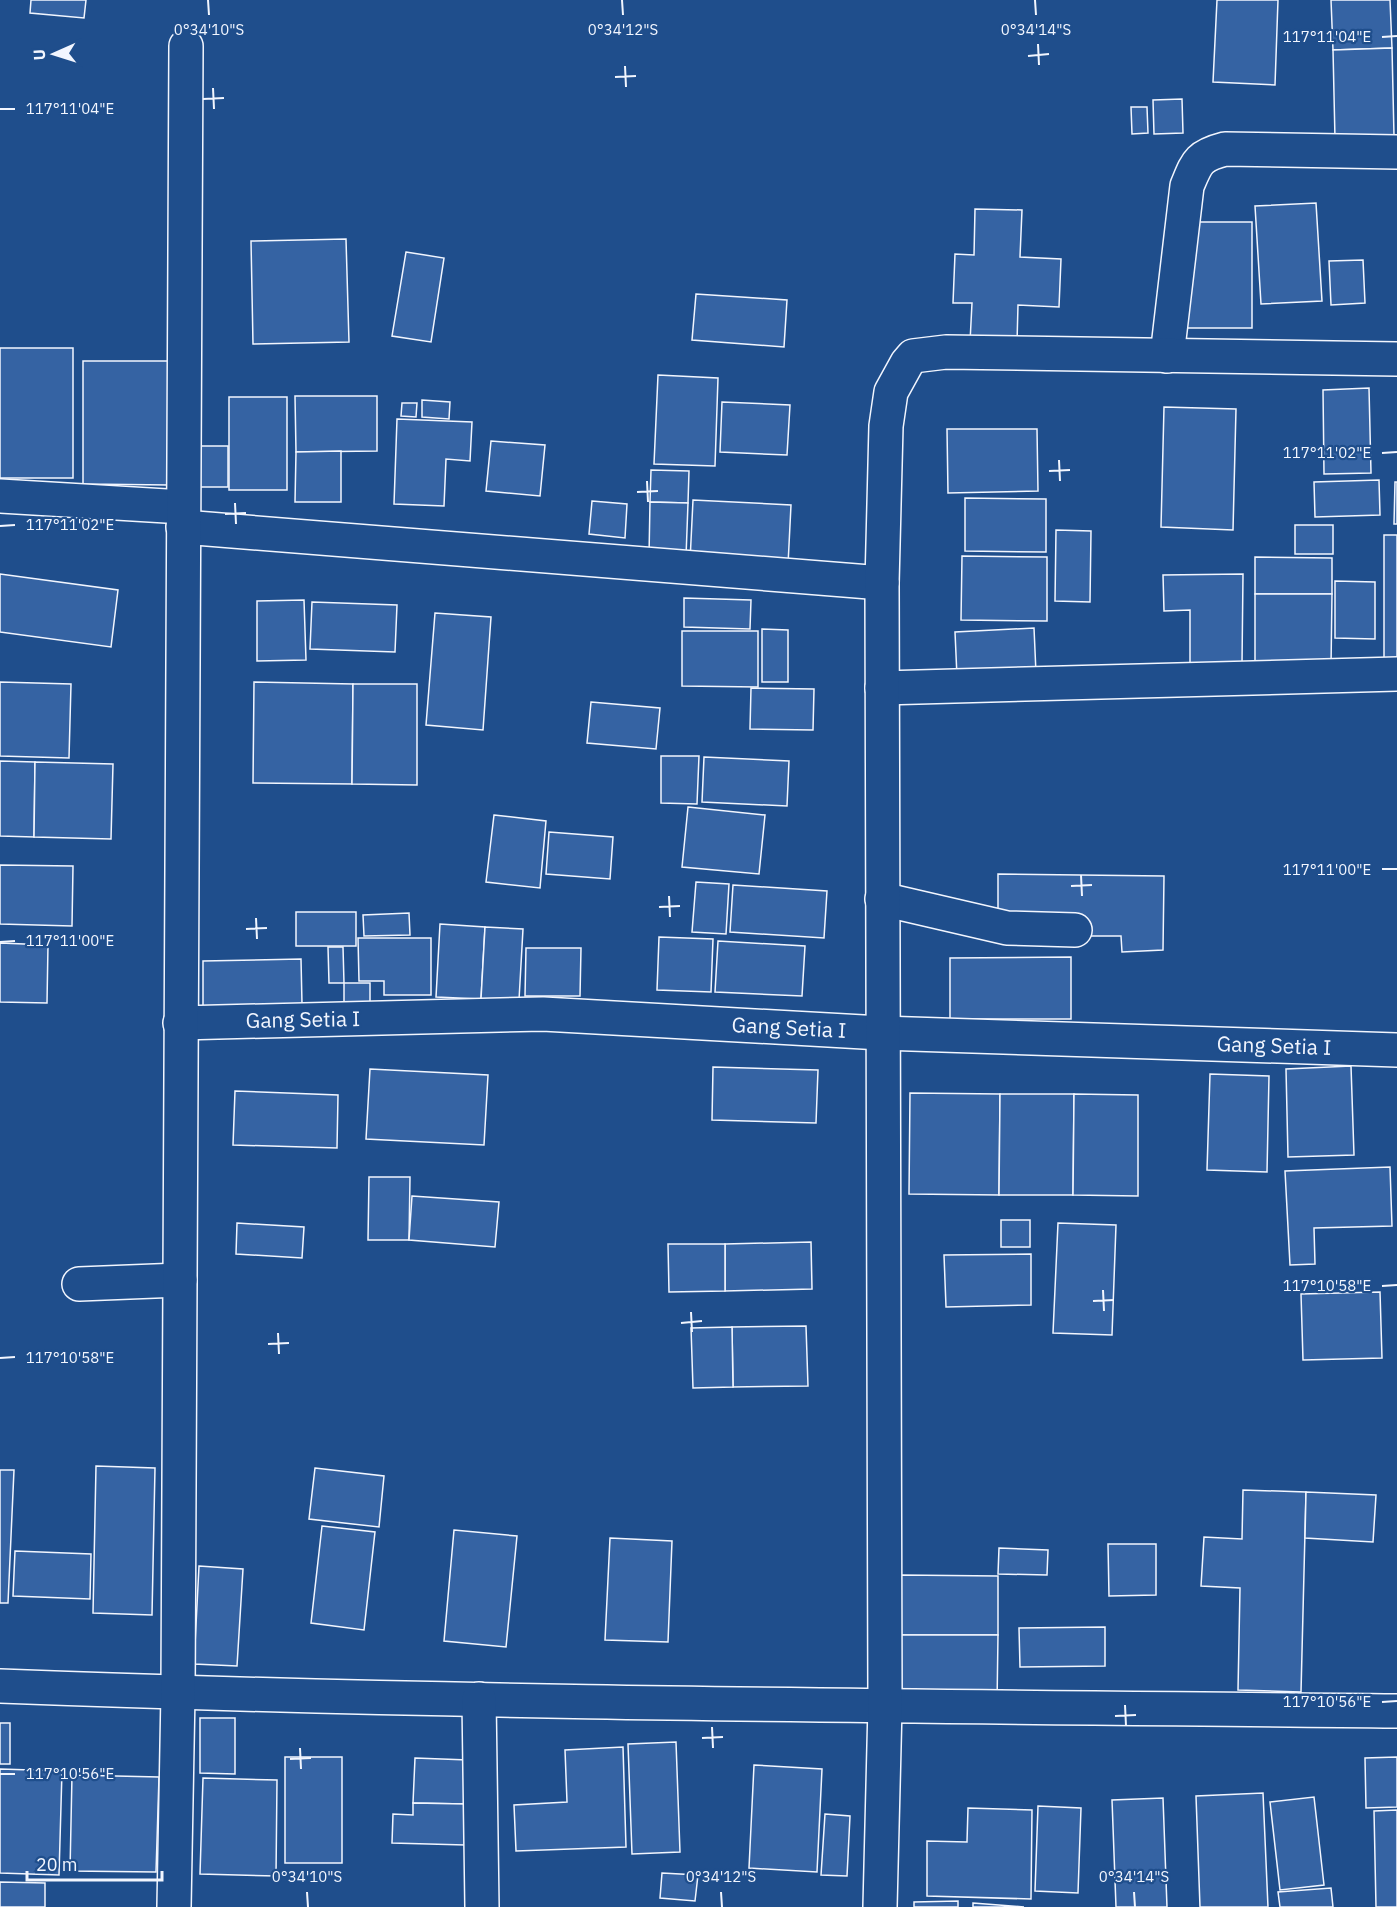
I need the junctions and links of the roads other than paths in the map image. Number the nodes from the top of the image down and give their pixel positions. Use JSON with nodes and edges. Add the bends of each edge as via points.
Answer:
{"nodes":[{"id":1,"x":186,"y":46,"type":"dead end"},
{"id":2,"x":1397,"y":152,"type":"edge"},
{"id":3,"x":1167,"y":356,"type":"junction"},
{"id":4,"x":1397,"y":359,"type":"edge"},
{"id":5,"x":0,"y":496,"type":"edge"},
{"id":6,"x":183,"y":517,"type":"junction"},
{"id":7,"x":882,"y":583,"type":"junction"},
{"id":8,"x":1397,"y":674,"type":"edge"},
{"id":9,"x":882,"y":688,"type":"junction"},
{"id":10,"x":882,"y":899,"type":"junction"},
{"id":11,"x":1075,"y":930,"type":"dead end"},
{"id":12,"x":180,"y":1023,"type":"junction"},
{"id":13,"x":881,"y":1033,"type":"junction"},
{"id":14,"x":1397,"y":1050,"type":"edge"},
{"id":15,"x":180,"y":1280,"type":"junction"},
{"id":16,"x":80,"y":1284,"type":"dead end"},
{"id":17,"x":0,"y":1686,"type":"edge"},
{"id":18,"x":178,"y":1693,"type":"junction"},
{"id":19,"x":479,"y":1699,"type":"junction"},
{"id":20,"x":885,"y":1706,"type":"junction"},
{"id":21,"x":1397,"y":1711,"type":"edge"},
{"id":22,"x":174,"y":1907,"type":"edge"},
{"id":23,"x":482,"y":1907,"type":"edge"},
{"id":24,"x":880,"y":1907,"type":"edge"}],
"edges":[{"from":1,"to":6,"type":"street"},
{"from":2,"to":3,"type":"street","via":[[1225,149],[1207,154],[1197,162],[1187,186]]},
{"from":3,"to":4,"type":"street"},
{"from":3,"to":7,"type":"street","via":[[946,352],[913,356],[891,392],[886,426]]},
{"from":5,"to":6,"type":"street"},
{"from":6,"to":7,"type":"street"},
{"from":6,"to":12,"type":"street"},
{"from":7,"to":9,"type":"street"},
{"from":8,"to":9,"type":"street"},
{"from":9,"to":10,"type":"street"},
{"from":10,"to":11,"type":"street","via":[[1007,928]]},
{"from":10,"to":13,"type":"street"},
{"from":12,"to":13,"type":"street","name":"Gang Setia I","via":[[543,1014]]},
{"from":12,"to":15,"type":"street"},
{"from":13,"to":14,"type":"street","name":"Gang Setia I"},
{"from":13,"to":20,"type":"street"},
{"from":15,"to":16,"type":"street"},
{"from":15,"to":18,"type":"street"},
{"from":17,"to":18,"type":"street"},
{"from":18,"to":19,"type":"street"},
{"from":18,"to":22,"type":"street"},
{"from":19,"to":20,"type":"street"},
{"from":19,"to":23,"type":"street"},
{"from":20,"to":21,"type":"street"},
{"from":20,"to":24,"type":"street"}]}
